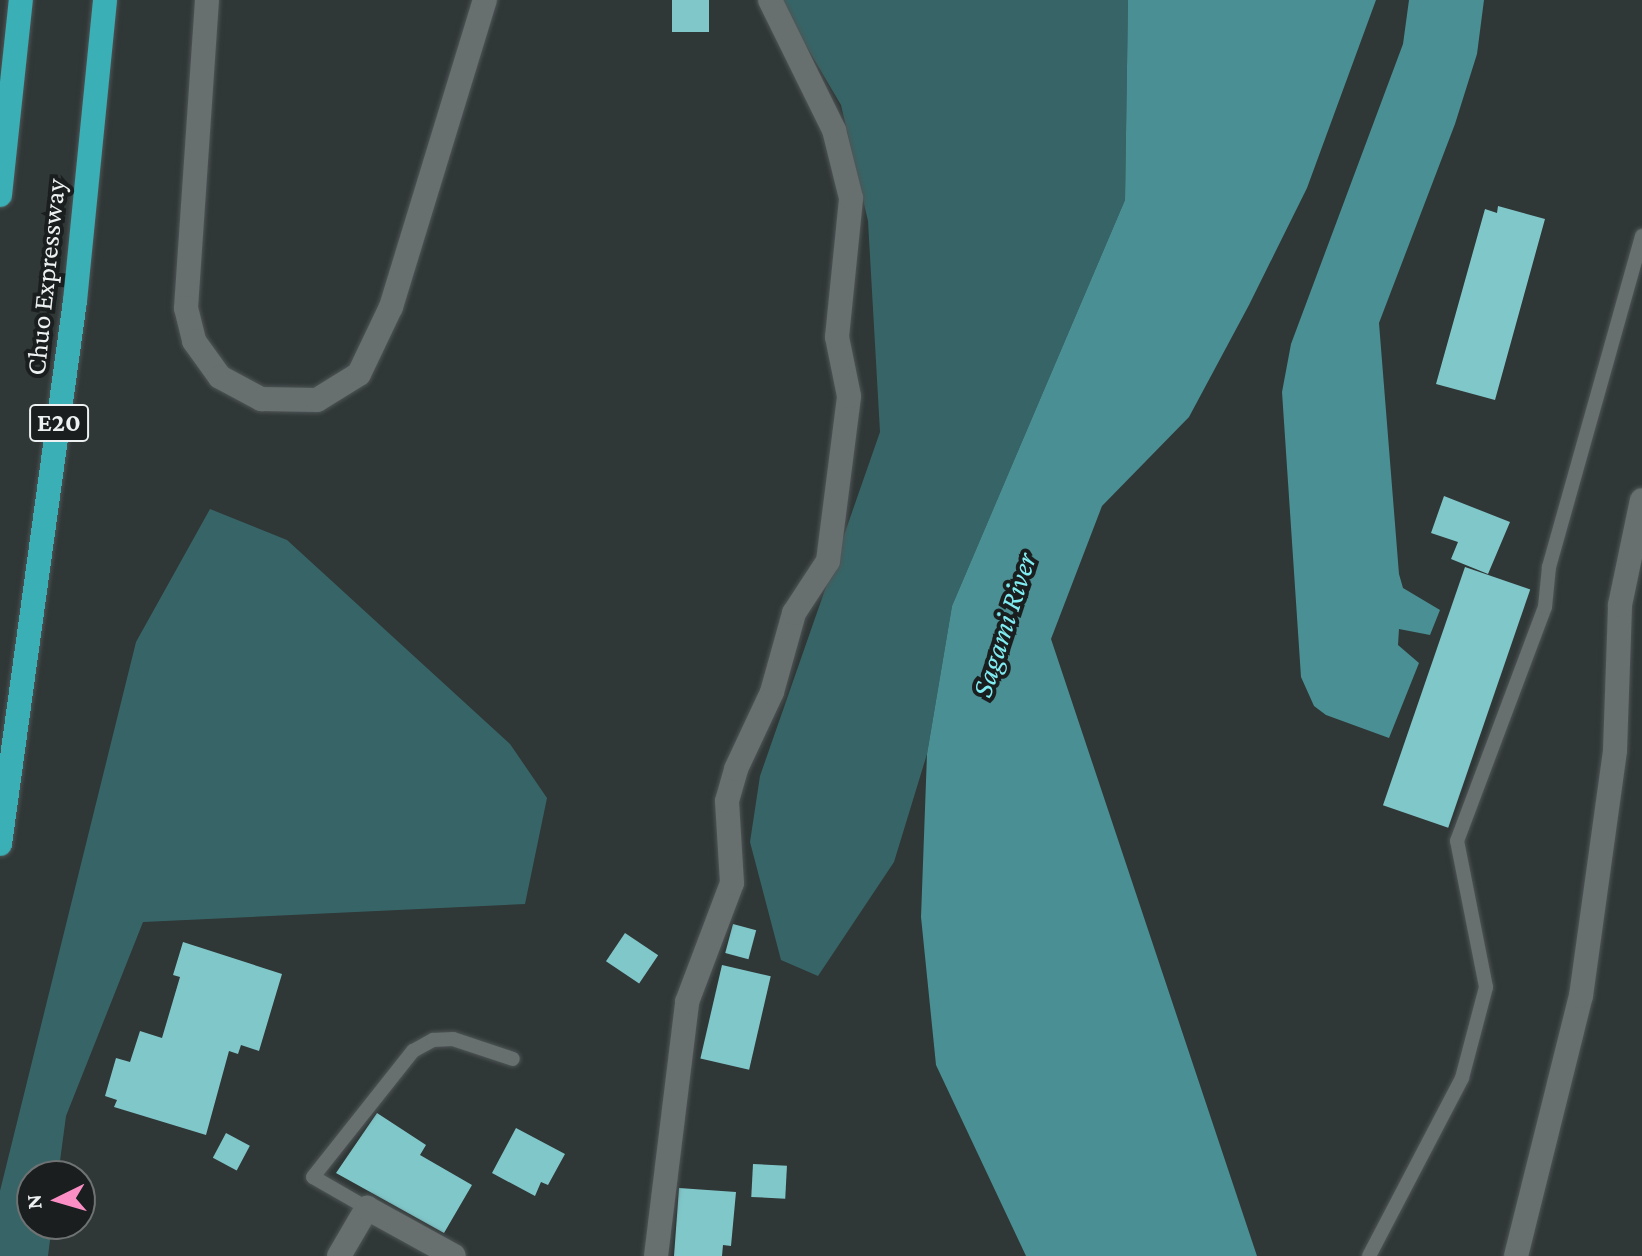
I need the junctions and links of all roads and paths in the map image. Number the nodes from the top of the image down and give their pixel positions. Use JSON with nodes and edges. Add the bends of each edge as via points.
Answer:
{"nodes":[{"id":1,"x":21,"y":0,"type":"edge"},
{"id":2,"x":105,"y":0,"type":"edge"},
{"id":3,"x":207,"y":0,"type":"edge"},
{"id":4,"x":485,"y":0,"type":"edge"},
{"id":5,"x":770,"y":0,"type":"edge"},
{"id":6,"x":0,"y":195,"type":"edge"},
{"id":7,"x":1642,"y":236,"type":"edge"},
{"id":8,"x":1642,"y":500,"type":"edge"},
{"id":9,"x":0,"y":844,"type":"edge"},
{"id":10,"x":513,"y":1059,"type":"dead end"},
{"id":11,"x":367,"y":1208,"type":"junction"},
{"id":12,"x":339,"y":1256,"type":"edge"},
{"id":13,"x":454,"y":1256,"type":"edge"},
{"id":14,"x":656,"y":1256,"type":"edge"},
{"id":15,"x":1369,"y":1256,"type":"edge"},
{"id":16,"x":1516,"y":1256,"type":"edge"}],
"edges":[{"from":1,"to":6,"type":"highway","name":"Chuo Expressway"},
{"from":2,"to":9,"type":"highway","name":"Chuo Expressway","number":"E20","via":[[75,301]]},
{"from":3,"to":4,"type":"street","via":[[187,294],[194,341],[220,377],[261,399],[317,400],[359,374],[391,307]]},
{"from":5,"to":14,"type":"street","via":[[834,130],[851,198],[837,337],[849,396],[828,561],[794,613],[772,692],[727,801],[732,883],[687,1002]]},
{"from":7,"to":15,"type":"lane","via":[[1549,567],[1545,607],[1457,841],[1486,987],[1462,1078]]},
{"from":8,"to":16,"type":"street","via":[[1620,605],[1615,750],[1581,996]]},
{"from":10,"to":11,"type":"lane","via":[[453,1039],[433,1040],[413,1051],[313,1177]]},
{"from":11,"to":12,"type":"street"},
{"from":11,"to":13,"type":"street"}]}
